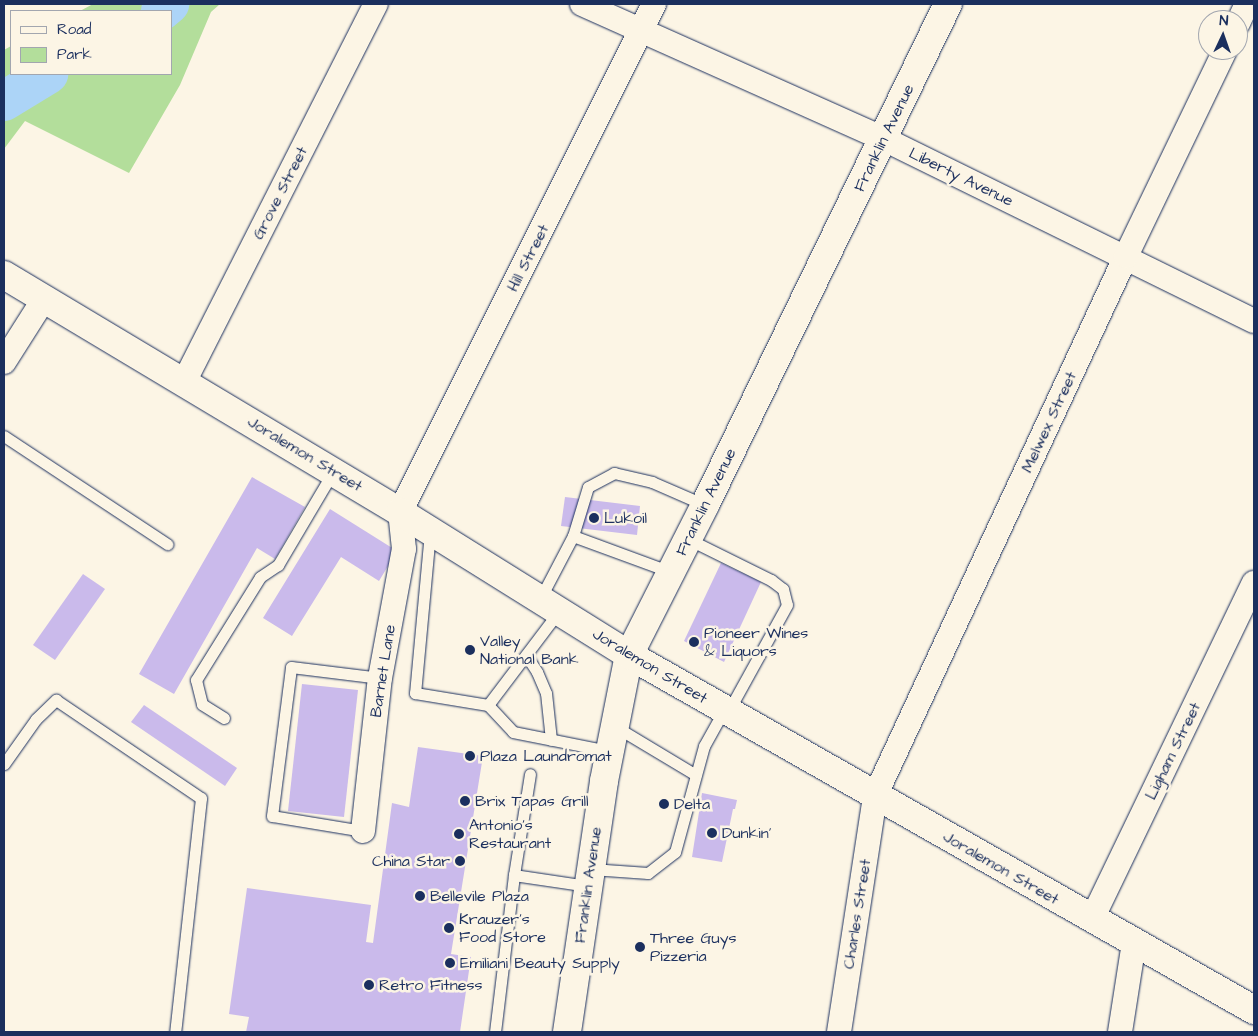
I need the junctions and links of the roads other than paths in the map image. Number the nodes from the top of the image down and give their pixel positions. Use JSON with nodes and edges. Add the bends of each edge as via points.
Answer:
{"nodes":[{"id":1,"x":376,"y":4,"type":"edge"},
{"id":2,"x":582,"y":4,"type":"edge"},
{"id":3,"x":654,"y":4,"type":"edge"},
{"id":4,"x":948,"y":4,"type":"edge"},
{"id":5,"x":642,"y":29,"type":"junction"},
{"id":6,"x":1220,"y":60,"type":"edge"},
{"id":7,"x":884,"y":139,"type":"junction"},
{"id":8,"x":1126,"y":256,"type":"junction"},
{"id":9,"x":4,"y":274,"type":"edge"},
{"id":10,"x":44,"y":299,"type":"junction"},
{"id":11,"x":1254,"y":321,"type":"edge"},
{"id":12,"x":4,"y":362,"type":"edge"},
{"id":13,"x":184,"y":382,"type":"junction"},
{"id":14,"x":4,"y":436,"type":"edge"},
{"id":15,"x":333,"y":472,"type":"junction"},
{"id":16,"x":705,"y":506,"type":"junction"},
{"id":17,"x":400,"y":512,"type":"junction"},
{"id":18,"x":430,"y":530,"type":"junction"},
{"id":19,"x":573,"y":536,"type":"junction"},
{"id":20,"x":688,"y":539,"type":"junction"},
{"id":21,"x":167,"y":544,"type":"dead end"},
{"id":22,"x":671,"y":572,"type":"junction"},
{"id":23,"x":1254,"y":583,"type":"edge"},
{"id":24,"x":549,"y":605,"type":"junction"},
{"id":25,"x":526,"y":655,"type":"junction"},
{"id":26,"x":629,"y":655,"type":"junction"},
{"id":27,"x":380,"y":678,"type":"junction"},
{"id":28,"x":488,"y":705,"type":"junction"},
{"id":29,"x":726,"y":711,"type":"junction"},
{"id":30,"x":224,"y":718,"type":"dead end"},
{"id":31,"x":611,"y":738,"type":"junction"},
{"id":32,"x":551,"y":740,"type":"junction"},
{"id":33,"x":4,"y":764,"type":"edge"},
{"id":34,"x":530,"y":774,"type":"dead end"},
{"id":35,"x":696,"y":775,"type":"junction"},
{"id":36,"x":875,"y":796,"type":"junction"},
{"id":37,"x":363,"y":832,"type":"joint"},
{"id":38,"x":514,"y":874,"type":"junction"},
{"id":39,"x":590,"y":877,"type":"junction"},
{"id":40,"x":1092,"y":919,"type":"junction"},
{"id":41,"x":1134,"y":943,"type":"junction"},
{"id":42,"x":1254,"y":1010,"type":"edge"},
{"id":43,"x":175,"y":1032,"type":"edge"},
{"id":44,"x":495,"y":1032,"type":"edge"},
{"id":45,"x":567,"y":1032,"type":"edge"},
{"id":46,"x":839,"y":1032,"type":"edge"},
{"id":47,"x":1120,"y":1032,"type":"edge"}],
"edges":[{"from":1,"to":13,"type":"street","name":"Grove Street"},
{"from":2,"to":5,"type":"street","name":"Liberty Avenue"},
{"from":3,"to":5,"type":"street","name":"Hill Street"},
{"from":4,"to":7,"type":"street","name":"Franklin Avenue"},
{"from":5,"to":7,"type":"street","name":"Liberty Avenue"},
{"from":5,"to":17,"type":"street","name":"Hill Street"},
{"from":6,"to":8,"type":"street","name":"Melwex Street"},
{"from":7,"to":8,"type":"street","name":"Liberty Avenue"},
{"from":7,"to":16,"type":"street","name":"Franklin Avenue"},
{"from":8,"to":11,"type":"street","name":"Liberty Avenue"},
{"from":8,"to":36,"type":"street","name":"Melwex Street"},
{"from":9,"to":10,"type":"street","name":"Joralemon Street"},
{"from":10,"to":12,"type":"street"},
{"from":10,"to":13,"type":"street","name":"Joralemon Street"},
{"from":13,"to":15,"type":"street","name":"Joralemon Street"},
{"from":14,"to":21,"type":"lane"},
{"from":15,"to":17,"type":"street","name":"Joralemon Street"},
{"from":15,"to":30,"type":"lane","via":[[278,565],[260,577],[196,680],[202,704]]},
{"from":16,"to":19,"type":"lane","via":[[652,482],[614,473],[588,487]]},
{"from":16,"to":20,"type":"street","name":"Franklin Avenue"},
{"from":17,"to":18,"type":"street","name":"Joralemon Street"},
{"from":17,"to":27,"type":"street","name":"Barnet Lane","via":[[404,549]]},
{"from":18,"to":24,"type":"street","name":"Joralemon Street"},
{"from":18,"to":28,"type":"lane","via":[[415,693]]},
{"from":19,"to":22,"type":"lane"},
{"from":19,"to":24,"type":"lane"},
{"from":20,"to":22,"type":"street","name":"Franklin Avenue"},
{"from":20,"to":29,"type":"lane","via":[[771,580],[783,589],[787,605]]},
{"from":22,"to":26,"type":"street","name":"Franklin Avenue"},
{"from":23,"to":40,"type":"street","name":"Ligham Street"},
{"from":24,"to":25,"type":"lane"},
{"from":24,"to":26,"type":"street","name":"Joralemon Street"},
{"from":25,"to":28,"type":"lane"},
{"from":25,"to":32,"type":"lane","via":[[546,693]]},
{"from":26,"to":29,"type":"street","name":"Joralemon Street"},
{"from":26,"to":31,"type":"street","name":"Franklin Avenue"},
{"from":27,"to":37,"type":"street","name":"Barnet Lane"},
{"from":27,"to":37,"type":"lane","via":[[291,667],[272,816]]},
{"from":28,"to":32,"type":"lane","via":[[513,732]]},
{"from":29,"to":35,"type":"lane","via":[[704,746]]},
{"from":29,"to":36,"type":"street","name":"Joralemon Street"},
{"from":31,"to":32,"type":"lane"},
{"from":31,"to":35,"type":"lane"},
{"from":31,"to":39,"type":"street","name":"Franklin Avenue"},
{"from":33,"to":43,"type":"lane","via":[[36,719],[56,700],[201,798]]},
{"from":34,"to":38,"type":"lane"},
{"from":35,"to":39,"type":"lane","via":[[675,852],[648,873]]},
{"from":36,"to":40,"type":"street","name":"Joralemon Street"},
{"from":36,"to":46,"type":"street","name":"Charles Street"},
{"from":38,"to":39,"type":"lane"},
{"from":38,"to":44,"type":"lane"},
{"from":39,"to":45,"type":"street","name":"Franklin Avenue"},
{"from":40,"to":41,"type":"street","name":"Joralemon Street"},
{"from":41,"to":42,"type":"street","name":"Joralemon Street"},
{"from":41,"to":47,"type":"street"}]}
